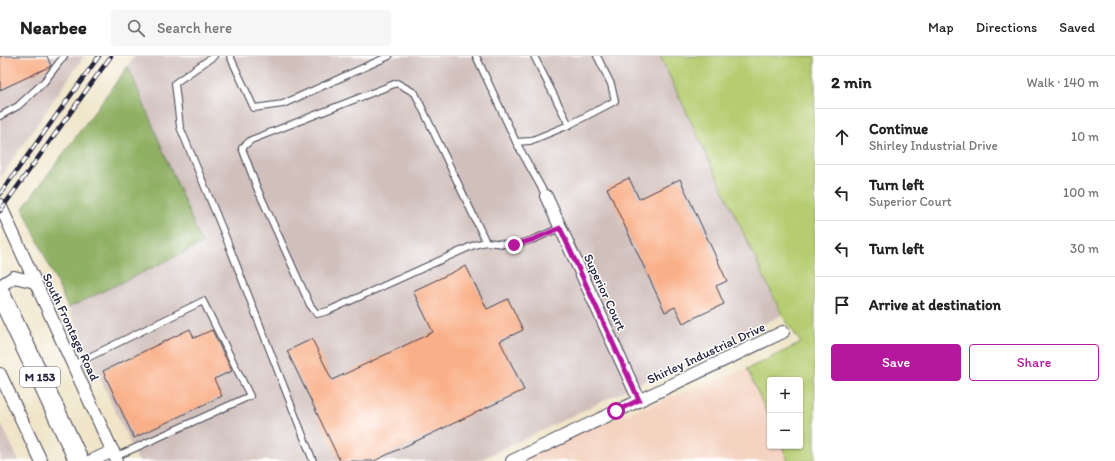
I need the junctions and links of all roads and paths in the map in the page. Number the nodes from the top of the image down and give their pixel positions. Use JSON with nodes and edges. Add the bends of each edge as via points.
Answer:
{"nodes":[{"id":1,"x":64,"y":56,"type":"edge"},
{"id":2,"x":214,"y":56,"type":"edge"},
{"id":3,"x":230,"y":56,"type":"edge"},
{"id":4,"x":389,"y":56,"type":"edge"},
{"id":5,"x":476,"y":56,"type":"edge"},
{"id":6,"x":534,"y":56,"type":"edge"},
{"id":7,"x":597,"y":56,"type":"edge"},
{"id":8,"x":0,"y":116,"type":"edge"},
{"id":9,"x":569,"y":125,"type":"junction"},
{"id":10,"x":516,"y":142,"type":"junction"},
{"id":11,"x":546,"y":196,"type":"joint"},
{"id":12,"x":0,"y":205,"type":"edge"},
{"id":13,"x":560,"y":228,"type":"junction"},
{"id":14,"x":486,"y":242,"type":"junction"},
{"id":15,"x":35,"y":282,"type":"junction"},
{"id":16,"x":0,"y":286,"type":"edge"},
{"id":17,"x":0,"y":293,"type":"edge"},
{"id":18,"x":783,"y":332,"type":"dead end"},
{"id":19,"x":73,"y":365,"type":"junction"},
{"id":20,"x":0,"y":374,"type":"edge"},
{"id":21,"x":639,"y":400,"type":"junction"},
{"id":22,"x":115,"y":456,"type":"edge"},
{"id":23,"x":41,"y":461,"type":"edge"},
{"id":24,"x":79,"y":461,"type":"edge"},
{"id":25,"x":90,"y":461,"type":"edge"},
{"id":26,"x":313,"y":461,"type":"edge"},
{"id":27,"x":512,"y":461,"type":"edge"}],
"edges":[{"from":1,"to":8,"type":"lane","via":[[44,82],[18,106]]},
{"from":2,"to":26,"type":"lane","via":[[176,83],[180,127]]},
{"from":3,"to":4,"type":"lane","via":[[254,108],[284,104]]},
{"from":5,"to":10,"type":"lane"},
{"from":6,"to":9,"type":"lane"},
{"from":7,"to":9,"type":"lane","via":[[611,84],[615,101]]},
{"from":9,"to":10,"type":"lane","via":[[530,141]]},
{"from":10,"to":11,"type":"lane"},
{"from":11,"to":13,"type":"street","name":"Superior Court"},
{"from":12,"to":15,"type":"street","name":"South Frontage Road"},
{"from":13,"to":14,"type":"lane","via":[[514,245]]},
{"from":13,"to":21,"type":"street","name":"Superior Court"},
{"from":14,"to":14,"type":"lane","via":[[317,314],[310,305],[260,195],[242,148],[251,140],[397,83],[415,93]]},
{"from":15,"to":16,"type":"street","via":[[14,277]]},
{"from":15,"to":19,"type":"street","name":"South Frontage Road"},
{"from":17,"to":24,"type":"main road","number":"M 153"},
{"from":18,"to":21,"type":"street","name":"Shirley Industrial Drive"},
{"from":19,"to":22,"type":"street","name":"South Frontage Road"},
{"from":19,"to":22,"type":"lane","via":[[204,301],[250,396]]},
{"from":20,"to":23,"type":"street"},
{"from":21,"to":27,"type":"street","name":"Shirley Industrial Drive"},
{"from":22,"to":25,"type":"street"}]}
